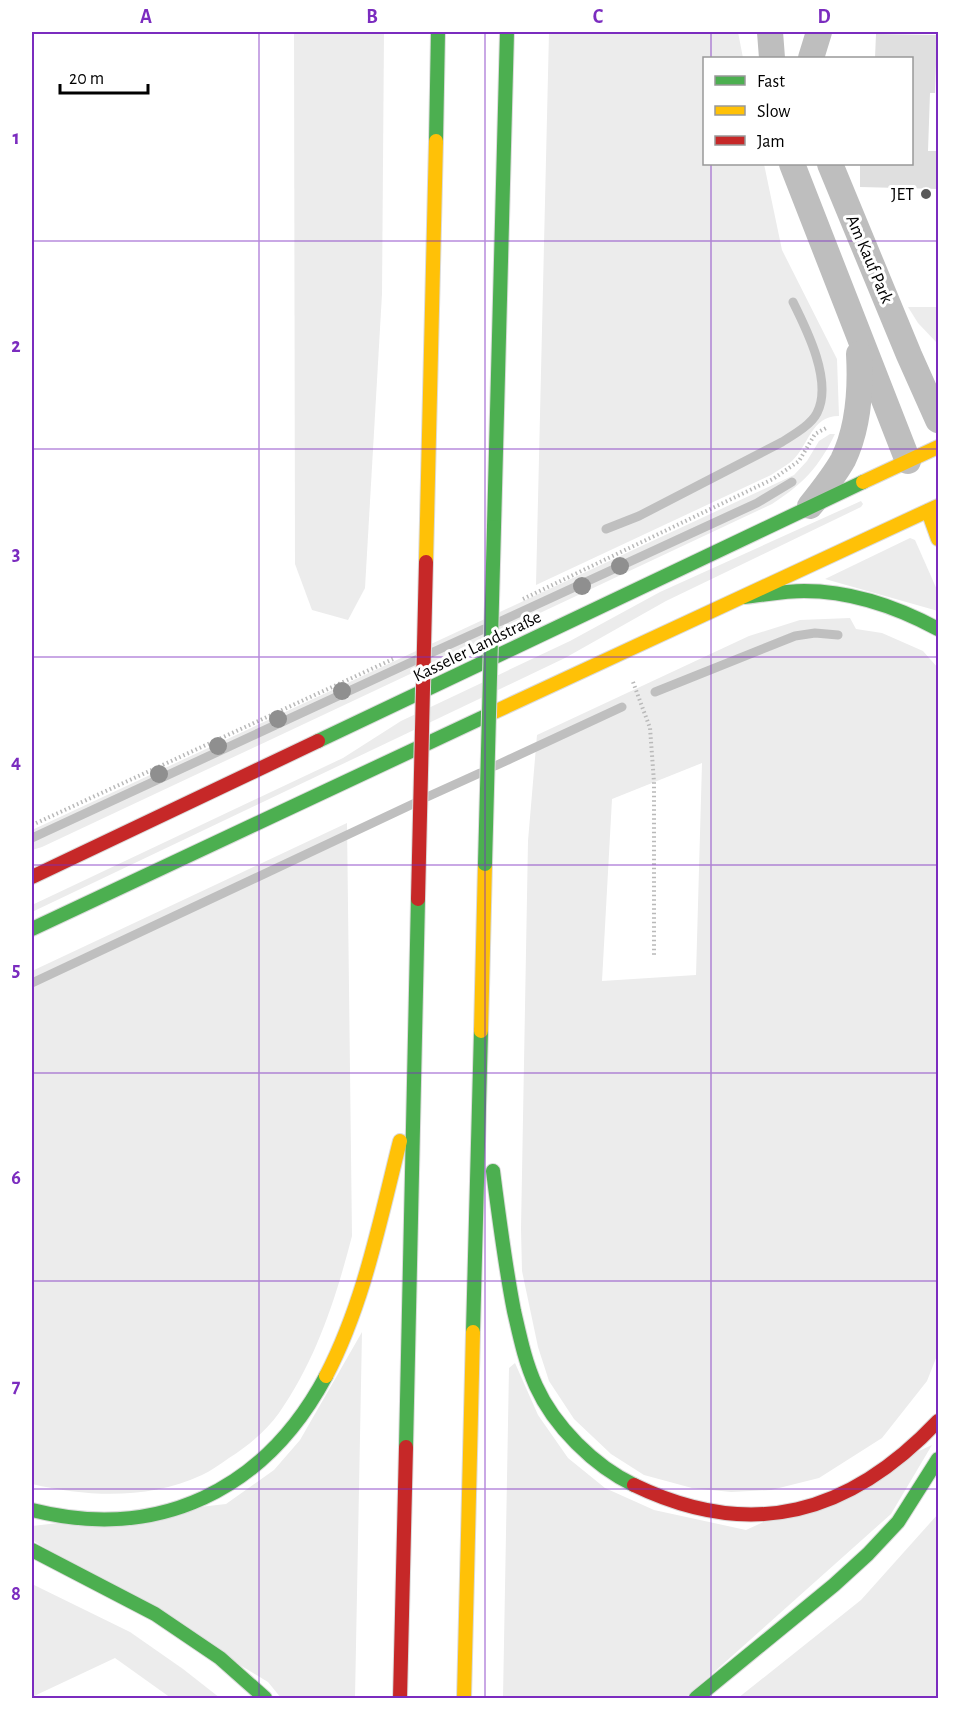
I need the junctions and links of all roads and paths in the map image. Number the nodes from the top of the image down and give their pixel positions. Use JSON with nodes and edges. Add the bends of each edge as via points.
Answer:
{"nodes":[{"id":1,"x":438,"y":32,"type":"edge"},
{"id":2,"x":507,"y":32,"type":"edge"},
{"id":3,"x":770,"y":32,"type":"edge"},
{"id":4,"x":819,"y":32,"type":"edge"},
{"id":5,"x":771,"y":57,"type":"edge"},
{"id":6,"x":811,"y":57,"type":"edge"},
{"id":7,"x":792,"y":165,"type":"edge"},
{"id":8,"x":830,"y":165,"type":"edge"},
{"id":9,"x":859,"y":336,"type":"junction"},
{"id":10,"x":909,"y":355,"type":"junction"},
{"id":11,"x":939,"y":367,"type":"edge"},
{"id":12,"x":939,"y":420,"type":"edge"},
{"id":13,"x":939,"y":447,"type":"edge"},
{"id":14,"x":910,"y":466,"type":"junction"},
{"id":15,"x":930,"y":506,"type":"edge"},
{"id":16,"x":809,"y":507,"type":"junction"},
{"id":17,"x":939,"y":539,"type":"edge"},
{"id":18,"x":744,"y":597,"type":"junction"},
{"id":19,"x":939,"y":629,"type":"edge"},
{"id":20,"x":622,"y":653,"type":"junction"},
{"id":21,"x":32,"y":877,"type":"edge"},
{"id":22,"x":32,"y":929,"type":"edge"},
{"id":23,"x":654,"y":957,"type":"dead end"},
{"id":24,"x":480,"y":1066,"type":"junction"},
{"id":25,"x":414,"y":1084,"type":"junction"},
{"id":26,"x":939,"y":1421,"type":"edge"},
{"id":27,"x":939,"y":1459,"type":"edge"},
{"id":28,"x":32,"y":1510,"type":"edge"},
{"id":29,"x":32,"y":1550,"type":"edge"},
{"id":30,"x":265,"y":1698,"type":"edge"},
{"id":31,"x":400,"y":1698,"type":"edge"},
{"id":32,"x":464,"y":1698,"type":"edge"},
{"id":33,"x":696,"y":1698,"type":"edge"}],
"edges":[{"from":1,"to":25,"type":"main road","bridge":true},
{"from":2,"to":24,"type":"main road","bridge":true},
{"from":3,"to":5,"type":"street"},
{"from":4,"to":6,"type":"street"},
{"from":7,"to":9,"type":"street","name":"Am Kauf Park"},
{"from":8,"to":10,"type":"street","name":"Am Kauf Park"},
{"from":9,"to":14,"type":"street","name":"Am Kauf Park"},
{"from":9,"to":16,"type":"street","name":"Am Kauf Park","via":[[860,380],[854,428],[843,458]]},
{"from":10,"to":11,"type":"street"},
{"from":10,"to":12,"type":"street","name":"Am Kauf Park"},
{"from":13,"to":14,"type":"main road","name":"Kasseler Landstraße"},
{"from":14,"to":16,"type":"main road","name":"Kasseler Landstraße"},
{"from":15,"to":17,"type":"main road"},
{"from":15,"to":18,"type":"main road"},
{"from":16,"to":21,"type":"main road","name":"Kasseler Landstraße"},
{"from":18,"to":19,"type":"main road","via":[[831,592],[873,601]]},
{"from":18,"to":20,"type":"main road"},
{"from":20,"to":22,"type":"main road"},
{"from":20,"to":23,"type":"path","via":[[650,728],[654,782]]},
{"from":24,"to":26,"type":"main road","via":[[508,1283],[523,1352],[538,1392],[561,1426],[589,1456],[645,1493],[680,1506],[716,1514],[762,1514],[828,1501],[859,1485],[920,1442]]},
{"from":24,"to":32,"type":"main road"},
{"from":25,"to":28,"type":"main road","via":[[350,1323],[316,1398],[279,1446],[228,1485],[170,1512],[108,1520],[72,1519]]},
{"from":25,"to":31,"type":"main road"},
{"from":27,"to":33,"type":"main road","via":[[898,1522],[868,1554]]},
{"from":29,"to":30,"type":"main road","via":[[155,1614],[220,1658]]}]}
